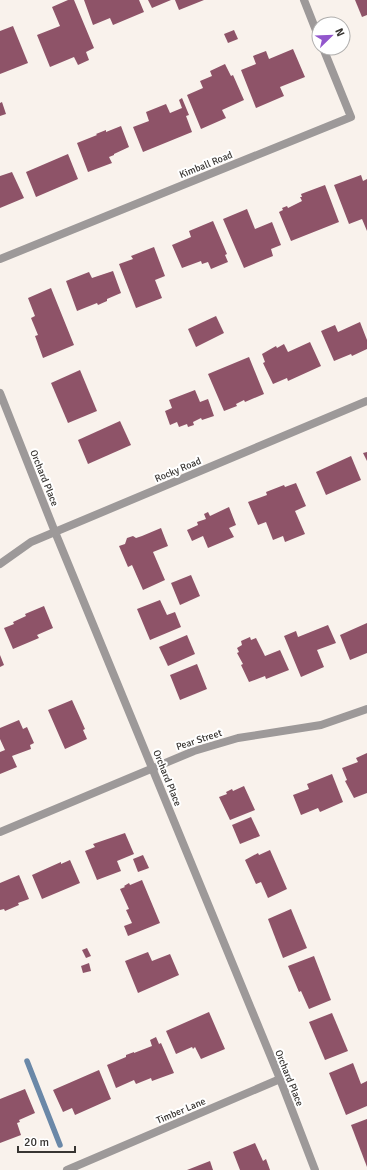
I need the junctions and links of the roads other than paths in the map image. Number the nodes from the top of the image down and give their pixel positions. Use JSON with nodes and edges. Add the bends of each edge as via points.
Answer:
{"nodes":[{"id":1,"x":304,"y":0,"type":"edge"},
{"id":2,"x":311,"y":18,"type":"edge"},
{"id":3,"x":326,"y":56,"type":"edge"},
{"id":4,"x":0,"y":259,"type":"edge"},
{"id":5,"x":0,"y":393,"type":"edge"},
{"id":6,"x":367,"y":401,"type":"edge"},
{"id":7,"x":55,"y":532,"type":"junction"},
{"id":8,"x":0,"y":564,"type":"edge"},
{"id":9,"x":367,"y":709,"type":"edge"},
{"id":10,"x":152,"y":767,"type":"junction"},
{"id":11,"x":0,"y":832,"type":"edge"},
{"id":12,"x":280,"y":1079,"type":"junction"},
{"id":13,"x":67,"y":1170,"type":"edge"},
{"id":14,"x":315,"y":1170,"type":"edge"}],
"edges":[{"from":1,"to":2,"type":"street"},
{"from":3,"to":4,"type":"street","name":"Kimball Road","via":[[350,117]]},
{"from":5,"to":7,"type":"street","name":"Orchard Place"},
{"from":6,"to":7,"type":"street","name":"Rocky Road"},
{"from":7,"to":8,"type":"street","name":"Rocky Road","via":[[31,542]]},
{"from":7,"to":10,"type":"street","name":"Orchard Place"},
{"from":9,"to":10,"type":"street","name":"Pear Street","via":[[321,725],[238,738]]},
{"from":10,"to":11,"type":"street","name":"Pear Street"},
{"from":10,"to":12,"type":"street","name":"Orchard Place"},
{"from":12,"to":13,"type":"street","name":"Timber Lane"},
{"from":12,"to":14,"type":"street","name":"Orchard Place"}]}
